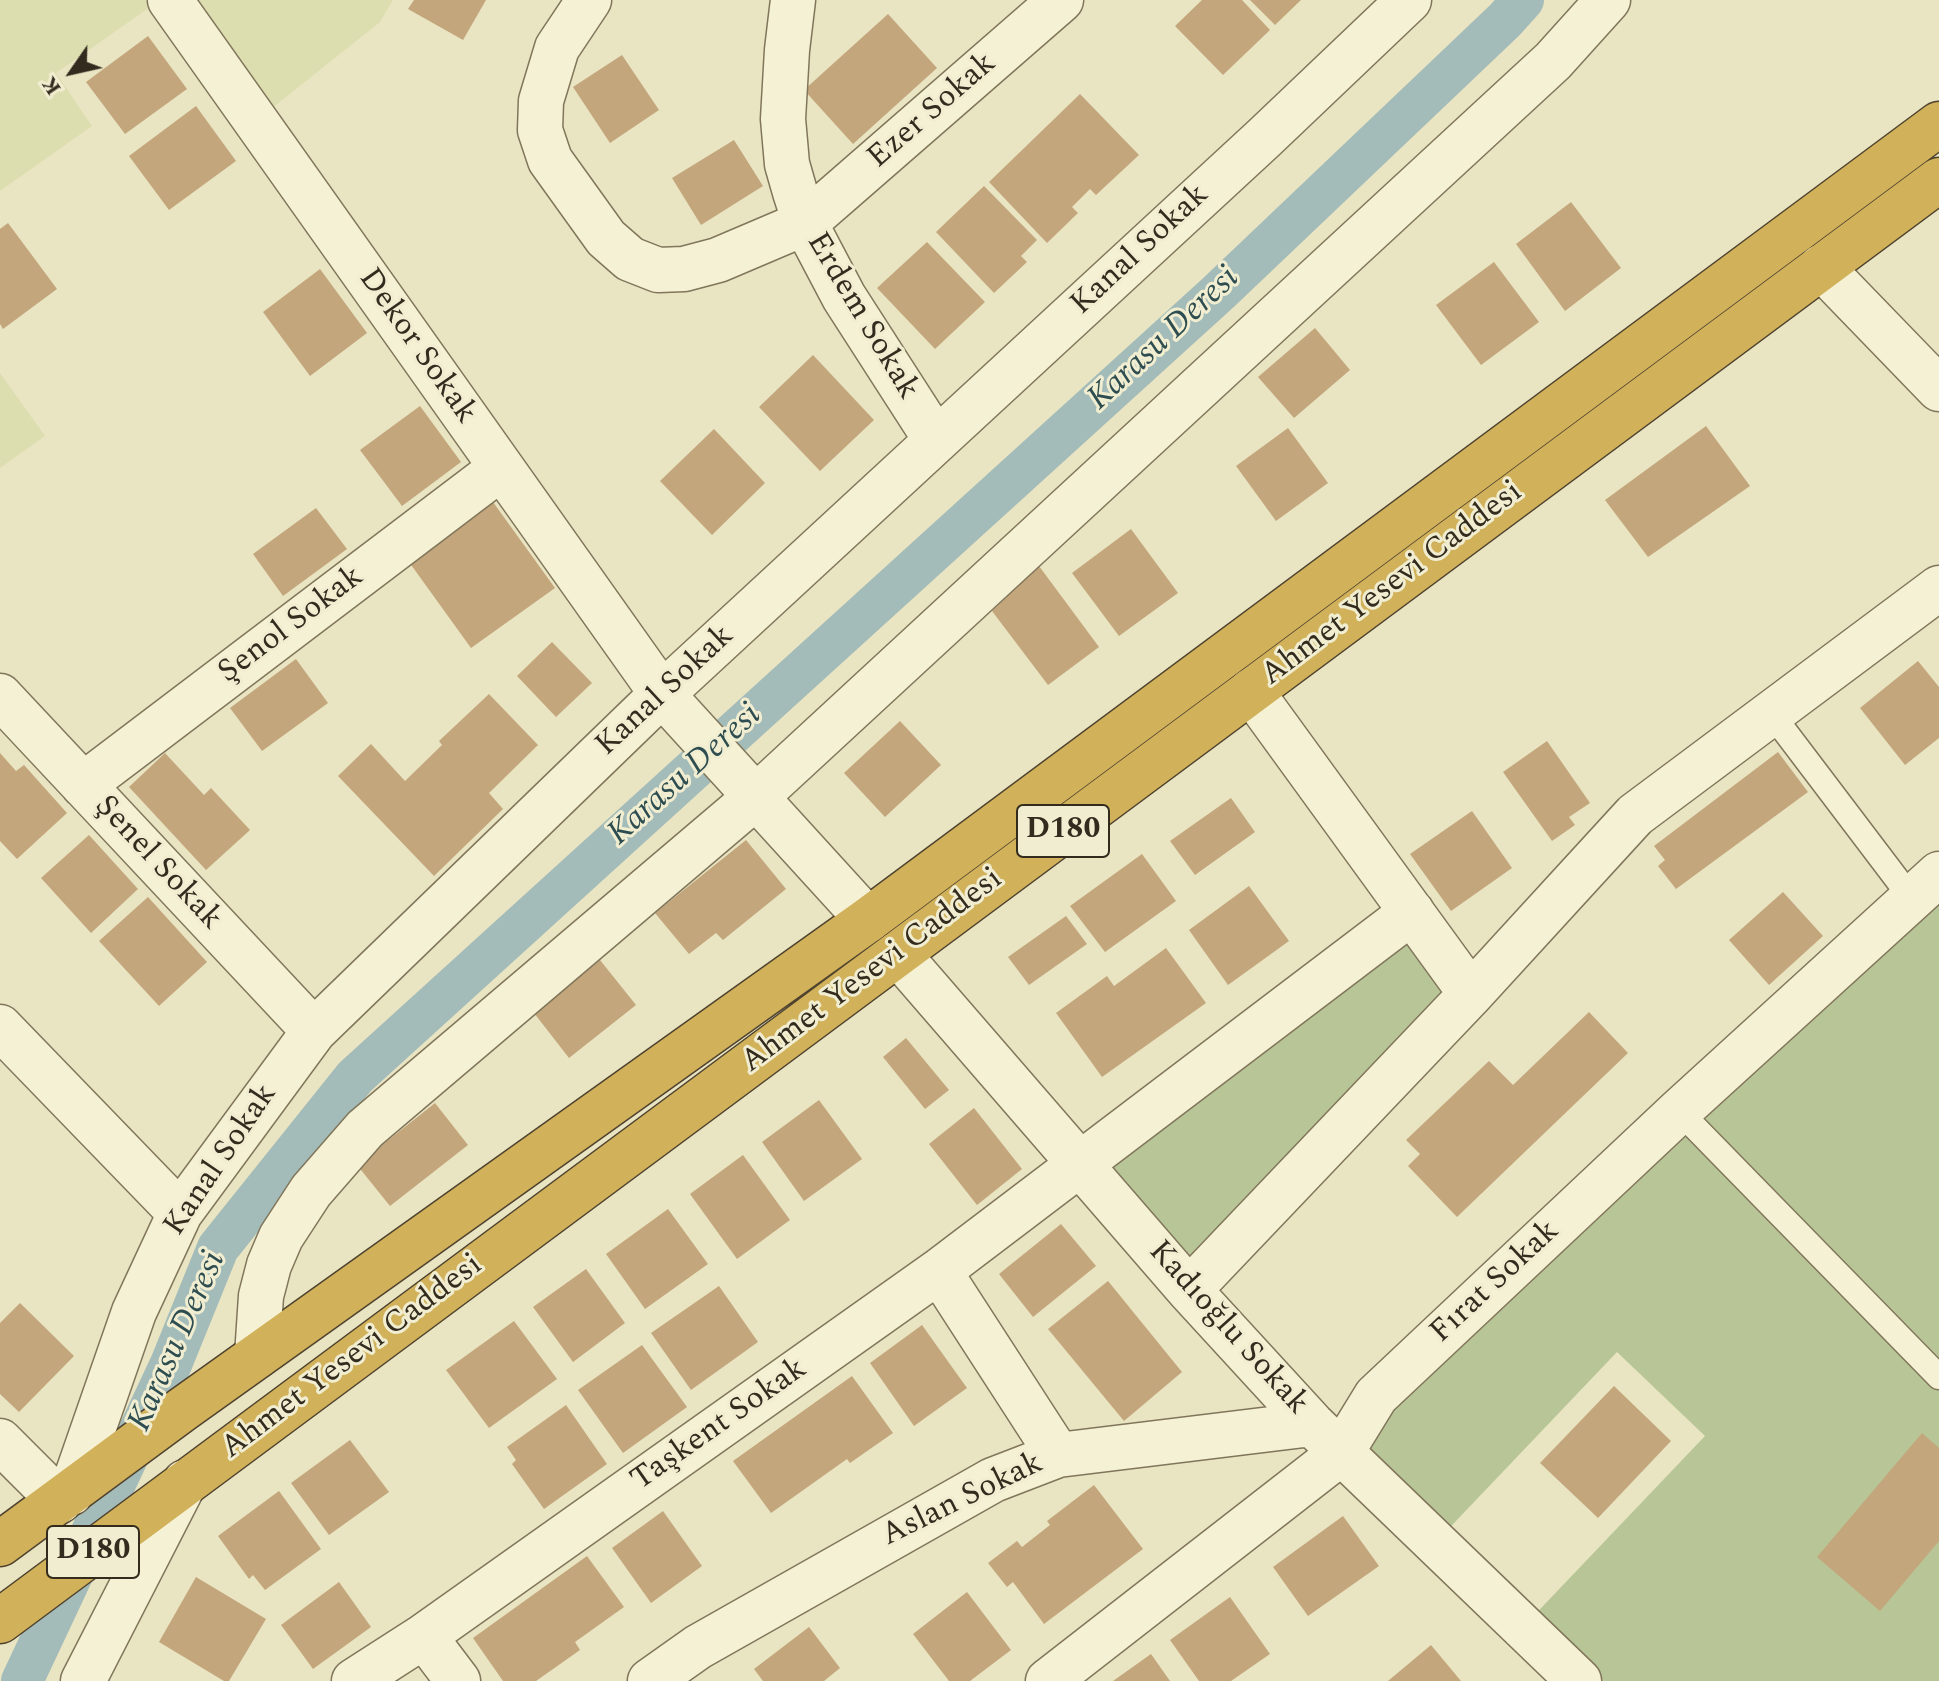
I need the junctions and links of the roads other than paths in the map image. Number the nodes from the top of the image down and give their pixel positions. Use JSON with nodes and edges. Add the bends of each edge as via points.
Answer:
{"nodes":[{"id":1,"x":170,"y":0,"type":"edge"},
{"id":2,"x":589,"y":0,"type":"edge"},
{"id":3,"x":793,"y":0,"type":"edge"},
{"id":4,"x":1061,"y":0,"type":"edge"},
{"id":5,"x":1409,"y":0,"type":"edge"},
{"id":6,"x":1608,"y":0,"type":"edge"},
{"id":7,"x":1939,"y":124,"type":"edge"},
{"id":8,"x":1939,"y":180,"type":"edge"},
{"id":9,"x":805,"y":223,"type":"junction"},
{"id":10,"x":1821,"y":267,"type":"junction"},
{"id":11,"x":1939,"y":389,"type":"edge"},
{"id":12,"x":936,"y":440,"type":"junction"},
{"id":13,"x":501,"y":468,"type":"junction"},
{"id":14,"x":1939,"y":588,"type":"edge"},
{"id":15,"x":1251,"y":691,"type":"junction"},
{"id":16,"x":662,"y":694,"type":"junction"},
{"id":17,"x":0,"y":696,"type":"edge"},
{"id":18,"x":1771,"y":713,"type":"junction"},
{"id":19,"x":83,"y":785,"type":"junction"},
{"id":20,"x":757,"y":796,"type":"junction"},
{"id":21,"x":1926,"y":886,"type":"edge"},
{"id":22,"x":1412,"y":912,"type":"junction"},
{"id":23,"x":868,"y":920,"type":"junction"},
{"id":24,"x":898,"y":954,"type":"junction"},
{"id":25,"x":1471,"y":994,"type":"junction"},
{"id":26,"x":0,"y":1027,"type":"edge"},
{"id":27,"x":314,"y":1031,"type":"junction"},
{"id":28,"x":1679,"y":1111,"type":"junction"},
{"id":29,"x":1081,"y":1165,"type":"junction"},
{"id":30,"x":180,"y":1213,"type":"junction"},
{"id":31,"x":939,"y":1271,"type":"junction"},
{"id":32,"x":1189,"y":1290,"type":"junction"},
{"id":33,"x":257,"y":1356,"type":"junction"},
{"id":34,"x":1939,"y":1377,"type":"edge"},
{"id":35,"x":1326,"y":1438,"type":"junction"},
{"id":36,"x":0,"y":1441,"type":"edge"},
{"id":37,"x":1058,"y":1455,"type":"junction"},
{"id":38,"x":185,"y":1482,"type":"junction"},
{"id":39,"x":65,"y":1497,"type":"junction"},
{"id":40,"x":0,"y":1544,"type":"edge"},
{"id":41,"x":0,"y":1621,"type":"edge"},
{"id":42,"x":424,"y":1636,"type":"junction"},
{"id":43,"x":83,"y":1681,"type":"edge"},
{"id":44,"x":354,"y":1681,"type":"edge"},
{"id":45,"x":458,"y":1681,"type":"edge"},
{"id":46,"x":650,"y":1681,"type":"edge"},
{"id":47,"x":1048,"y":1681,"type":"edge"},
{"id":48,"x":1579,"y":1681,"type":"edge"}],
"edges":[{"from":1,"to":13,"type":"street","name":"Dekor Sokak"},
{"from":2,"to":9,"type":"street","name":"Ezer Sokak","via":[[557,48],[547,74],[540,130],[550,160],[606,238],[630,259],[658,270],[684,269]]},
{"from":3,"to":9,"type":"street","name":"Erdem Sokak","via":[[783,119],[787,164]]},
{"from":4,"to":9,"type":"street","name":"Ezer Sokak"},
{"from":5,"to":12,"type":"street","name":"Kanal Sokak"},
{"from":6,"to":20,"type":"street","via":[[1553,61]]},
{"from":7,"to":23,"type":"highway","name":"Ahmet Yesevi Caddesi","number":"D180"},
{"from":8,"to":10,"type":"highway","name":"Ahmet Yesevi Caddesi","number":"D180"},
{"from":9,"to":12,"type":"street","name":"Erdem Sokak","via":[[844,297]]},
{"from":10,"to":11,"type":"street"},
{"from":10,"to":15,"type":"highway","name":"Ahmet Yesevi Caddesi","number":"D180"},
{"from":12,"to":16,"type":"street","name":"Kanal Sokak"},
{"from":13,"to":16,"type":"street","name":"Dekor Sokak"},
{"from":13,"to":19,"type":"street","name":"Şenol Sokak"},
{"from":14,"to":18,"type":"street"},
{"from":15,"to":22,"type":"street"},
{"from":15,"to":24,"type":"highway","name":"Ahmet Yesevi Caddesi","number":"D180"},
{"from":16,"to":20,"type":"street","name":"Dekor Sokak"},
{"from":16,"to":27,"type":"street","name":"Kanal Sokak"},
{"from":17,"to":19,"type":"street","name":"Şenel Sokak"},
{"from":18,"to":21,"type":"lane"},
{"from":18,"to":25,"type":"street","via":[[1635,815]]},
{"from":19,"to":27,"type":"street","name":"Şenel Sokak"},
{"from":20,"to":23,"type":"street","name":"Dekor Sokak"},
{"from":20,"to":33,"type":"street","via":[[406,1092],[336,1161],[296,1213],[269,1265]]},
{"from":21,"to":28,"type":"street","name":"Fırat Sokak"},
{"from":22,"to":25,"type":"street"},
{"from":22,"to":29,"type":"street","name":"Taşkent Sokak"},
{"from":23,"to":33,"type":"highway","name":"Ahmet Yesevi Caddesi","number":"D180"},
{"from":24,"to":29,"type":"street","name":"Kadıoğlu Sokak"},
{"from":24,"to":38,"type":"highway","name":"Ahmet Yesevi Caddesi","number":"D180"},
{"from":25,"to":32,"type":"street"},
{"from":26,"to":30,"type":"street"},
{"from":27,"to":30,"type":"street","name":"Kanal Sokak"},
{"from":28,"to":34,"type":"lane"},
{"from":28,"to":35,"type":"street","name":"Fırat Sokak"},
{"from":29,"to":31,"type":"street","name":"Taşkent Sokak"},
{"from":29,"to":32,"type":"street","name":"Kadıoğlu Sokak"},
{"from":30,"to":39,"type":"street","name":"Kanal Sokak","via":[[134,1312]]},
{"from":31,"to":37,"type":"street"},
{"from":31,"to":42,"type":"street","name":"Taşkent Sokak"},
{"from":32,"to":35,"type":"street","name":"Kadıoğlu Sokak"},
{"from":33,"to":39,"type":"highway","name":"Ahmet Yesevi Caddesi","number":"D180"},
{"from":35,"to":37,"type":"street","name":"Aslan Sokak"},
{"from":35,"to":47,"type":"street","name":"Fırat Sokak"},
{"from":35,"to":48,"type":"street","name":"Kadıoğlu Sokak"},
{"from":36,"to":39,"type":"street"},
{"from":37,"to":46,"type":"street","name":"Aslan Sokak","via":[[993,1480],[698,1647]]},
{"from":38,"to":41,"type":"highway","name":"Ahmet Yesevi Caddesi","number":"D180"},
{"from":38,"to":43,"type":"street"},
{"from":39,"to":40,"type":"highway","name":"Ahmet Yesevi Caddesi","number":"D180"},
{"from":42,"to":44,"type":"street","name":"Taşkent Sokak"},
{"from":42,"to":45,"type":"street"}]}
